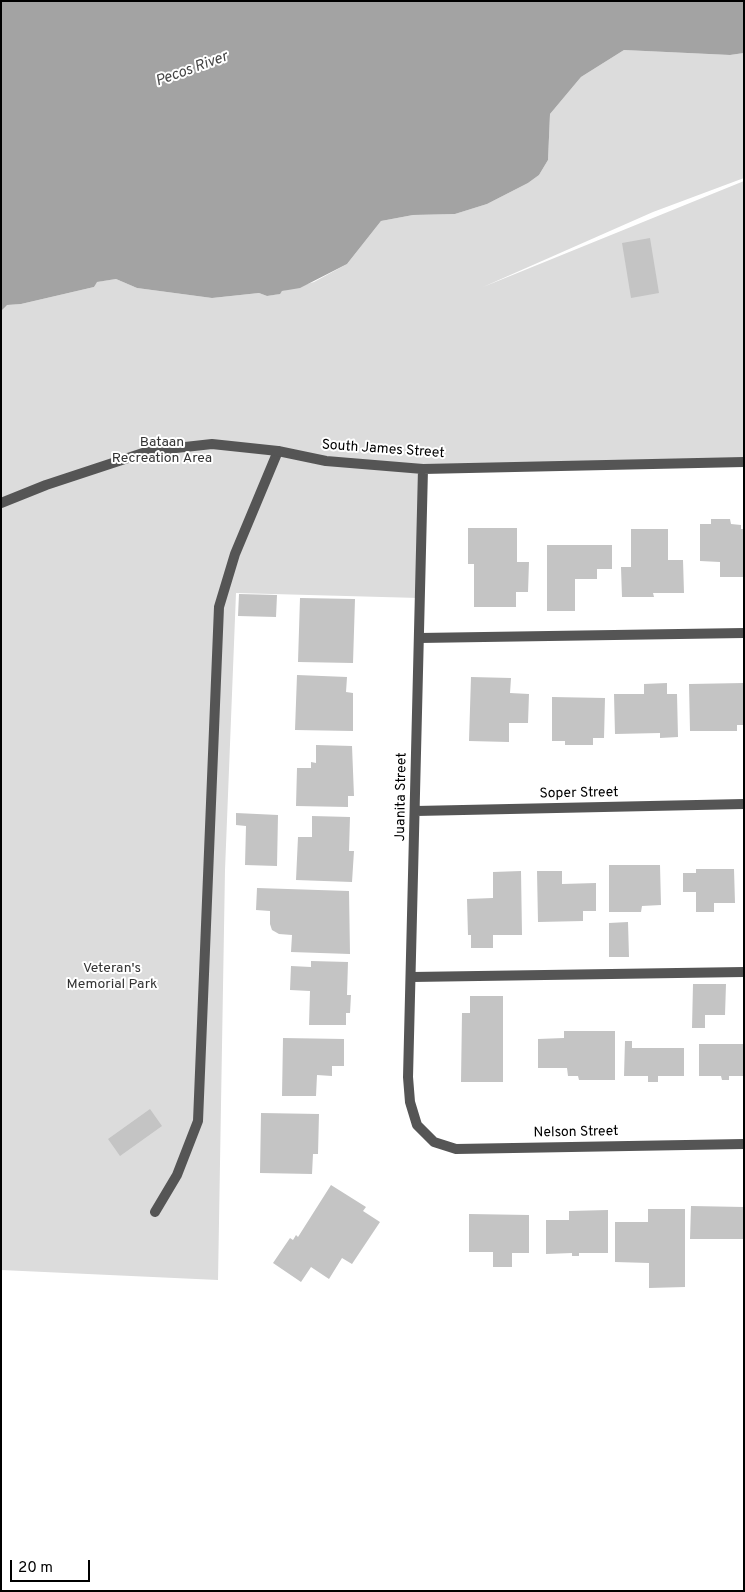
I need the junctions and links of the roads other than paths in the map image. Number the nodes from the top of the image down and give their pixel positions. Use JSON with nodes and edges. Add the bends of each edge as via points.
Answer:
{"nodes":[{"id":1,"x":278,"y":451,"type":"junction"},
{"id":2,"x":744,"y":462,"type":"edge"},
{"id":3,"x":423,"y":469,"type":"junction"},
{"id":4,"x":1,"y":503,"type":"edge"},
{"id":5,"x":744,"y":633,"type":"edge"},
{"id":6,"x":419,"y":638,"type":"junction"},
{"id":7,"x":744,"y":804,"type":"edge"},
{"id":8,"x":416,"y":811,"type":"junction"},
{"id":9,"x":744,"y":972,"type":"edge"},
{"id":10,"x":412,"y":977,"type":"junction"},
{"id":11,"x":417,"y":1125,"type":"joint"},
{"id":12,"x":744,"y":1144,"type":"edge"},
{"id":13,"x":155,"y":1212,"type":"dead end"}],
"edges":[{"from":1,"to":3,"type":"street","name":"South James Street","via":[[326,461]]},
{"from":1,"to":4,"type":"street","name":"South James Street","via":[[212,444],[149,451]]},
{"from":1,"to":13,"type":"street","via":[[235,554],[219,607],[198,1121],[177,1175]]},
{"from":2,"to":3,"type":"street","name":"South James Street"},
{"from":3,"to":6,"type":"street","name":"Juanita Street"},
{"from":5,"to":6,"type":"street"},
{"from":6,"to":8,"type":"street","name":"Juanita Street"},
{"from":7,"to":8,"type":"street","name":"Soper Street"},
{"from":8,"to":10,"type":"street","name":"Juanita Street"},
{"from":9,"to":10,"type":"street"},
{"from":10,"to":11,"type":"street","name":"Juanita Street","via":[[408,1077],[410,1102]]},
{"from":11,"to":12,"type":"street","name":"Nelson Street","via":[[434,1142],[456,1149]]}]}
